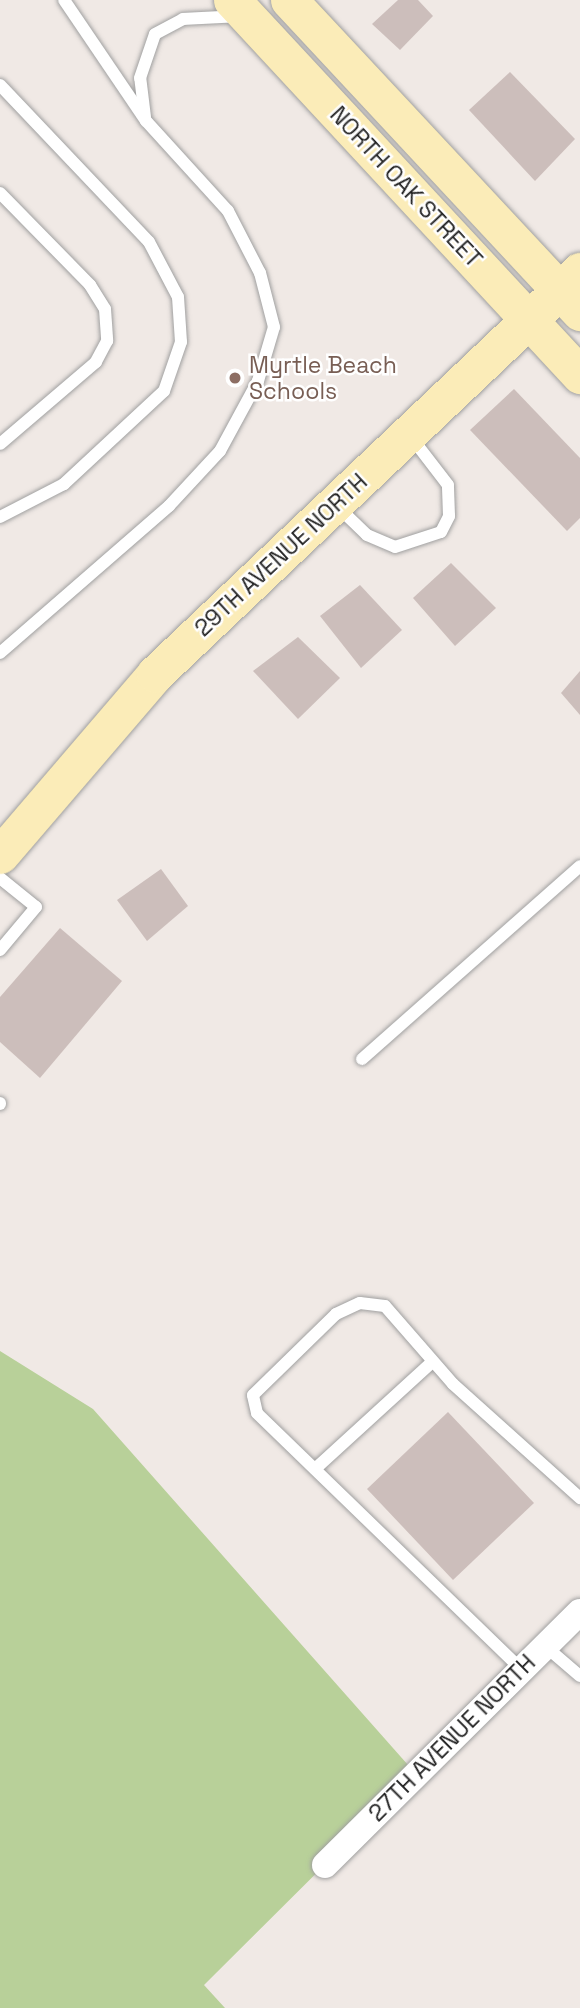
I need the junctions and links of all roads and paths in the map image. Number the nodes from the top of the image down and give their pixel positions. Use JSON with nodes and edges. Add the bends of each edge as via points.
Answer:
{"nodes":[{"id":1,"x":64,"y":0,"type":"edge"},
{"id":2,"x":289,"y":0,"type":"edge"},
{"id":3,"x":239,"y":8,"type":"edge"},
{"id":4,"x":0,"y":85,"type":"edge"},
{"id":5,"x":146,"y":121,"type":"junction"},
{"id":6,"x":0,"y":193,"type":"edge"},
{"id":7,"x":573,"y":292,"type":"edge"},
{"id":8,"x":530,"y":320,"type":"junction"},
{"id":9,"x":580,"y":374,"type":"edge"},
{"id":10,"x":409,"y":435,"type":"junction"},
{"id":11,"x":0,"y":444,"type":"edge"},
{"id":12,"x":335,"y":505,"type":"junction"},
{"id":13,"x":0,"y":517,"type":"edge"},
{"id":14,"x":0,"y":653,"type":"edge"},
{"id":15,"x":0,"y":855,"type":"edge"},
{"id":16,"x":580,"y":866,"type":"edge"},
{"id":17,"x":0,"y":878,"type":"edge"},
{"id":18,"x":0,"y":950,"type":"edge"},
{"id":19,"x":362,"y":1059,"type":"dead end"},
{"id":20,"x":432,"y":1362,"type":"junction"},
{"id":21,"x":315,"y":1469,"type":"junction"},
{"id":22,"x":580,"y":1498,"type":"edge"},
{"id":23,"x":580,"y":1612,"type":"edge"},
{"id":24,"x":545,"y":1646,"type":"junction"},
{"id":25,"x":522,"y":1670,"type":"junction"},
{"id":26,"x":580,"y":1675,"type":"edge"},
{"id":27,"x":325,"y":1865,"type":"dead end"}],
"edges":[{"from":1,"to":5,"type":"lane"},
{"from":2,"to":7,"type":"main road","name":"NORTH OAK STREET"},
{"from":3,"to":5,"type":"lane","via":[[183,19],[155,34],[140,78]]},
{"from":3,"to":8,"type":"main road","name":"NORTH OAK STREET"},
{"from":4,"to":13,"type":"lane","via":[[149,242],[178,297],[181,342],[164,391],[65,484]]},
{"from":5,"to":14,"type":"lane","via":[[228,211],[260,273],[274,327],[258,381],[220,451],[169,506]]},
{"from":6,"to":11,"type":"lane","via":[[89,285],[105,309],[107,341],[96,362]]},
{"from":7,"to":8,"type":"main road","name":"29TH AVENUE NORTH"},
{"from":8,"to":9,"type":"main road","name":"NORTH OAK STREET"},
{"from":8,"to":10,"type":"main road","name":"29TH AVENUE NORTH"},
{"from":10,"to":12,"type":"main road","name":"29TH AVENUE NORTH"},
{"from":10,"to":12,"type":"lane","via":[[447,485],[449,516],[441,533],[395,547],[367,535]]},
{"from":12,"to":15,"type":"main road","name":"29TH AVENUE NORTH","via":[[155,674]]},
{"from":16,"to":19,"type":"lane"},
{"from":17,"to":18,"type":"lane","via":[[36,907]]},
{"from":20,"to":21,"type":"lane"},
{"from":20,"to":21,"type":"lane","via":[[385,1306],[360,1303],[336,1314],[253,1395],[257,1413]]},
{"from":20,"to":22,"type":"lane"},
{"from":21,"to":25,"type":"lane"},
{"from":23,"to":24,"type":"street","name":"27TH AVENUE NORTH"},
{"from":24,"to":25,"type":"street","name":"27TH AVENUE NORTH"},
{"from":24,"to":26,"type":"lane"},
{"from":25,"to":27,"type":"street","name":"27TH AVENUE NORTH"}]}
